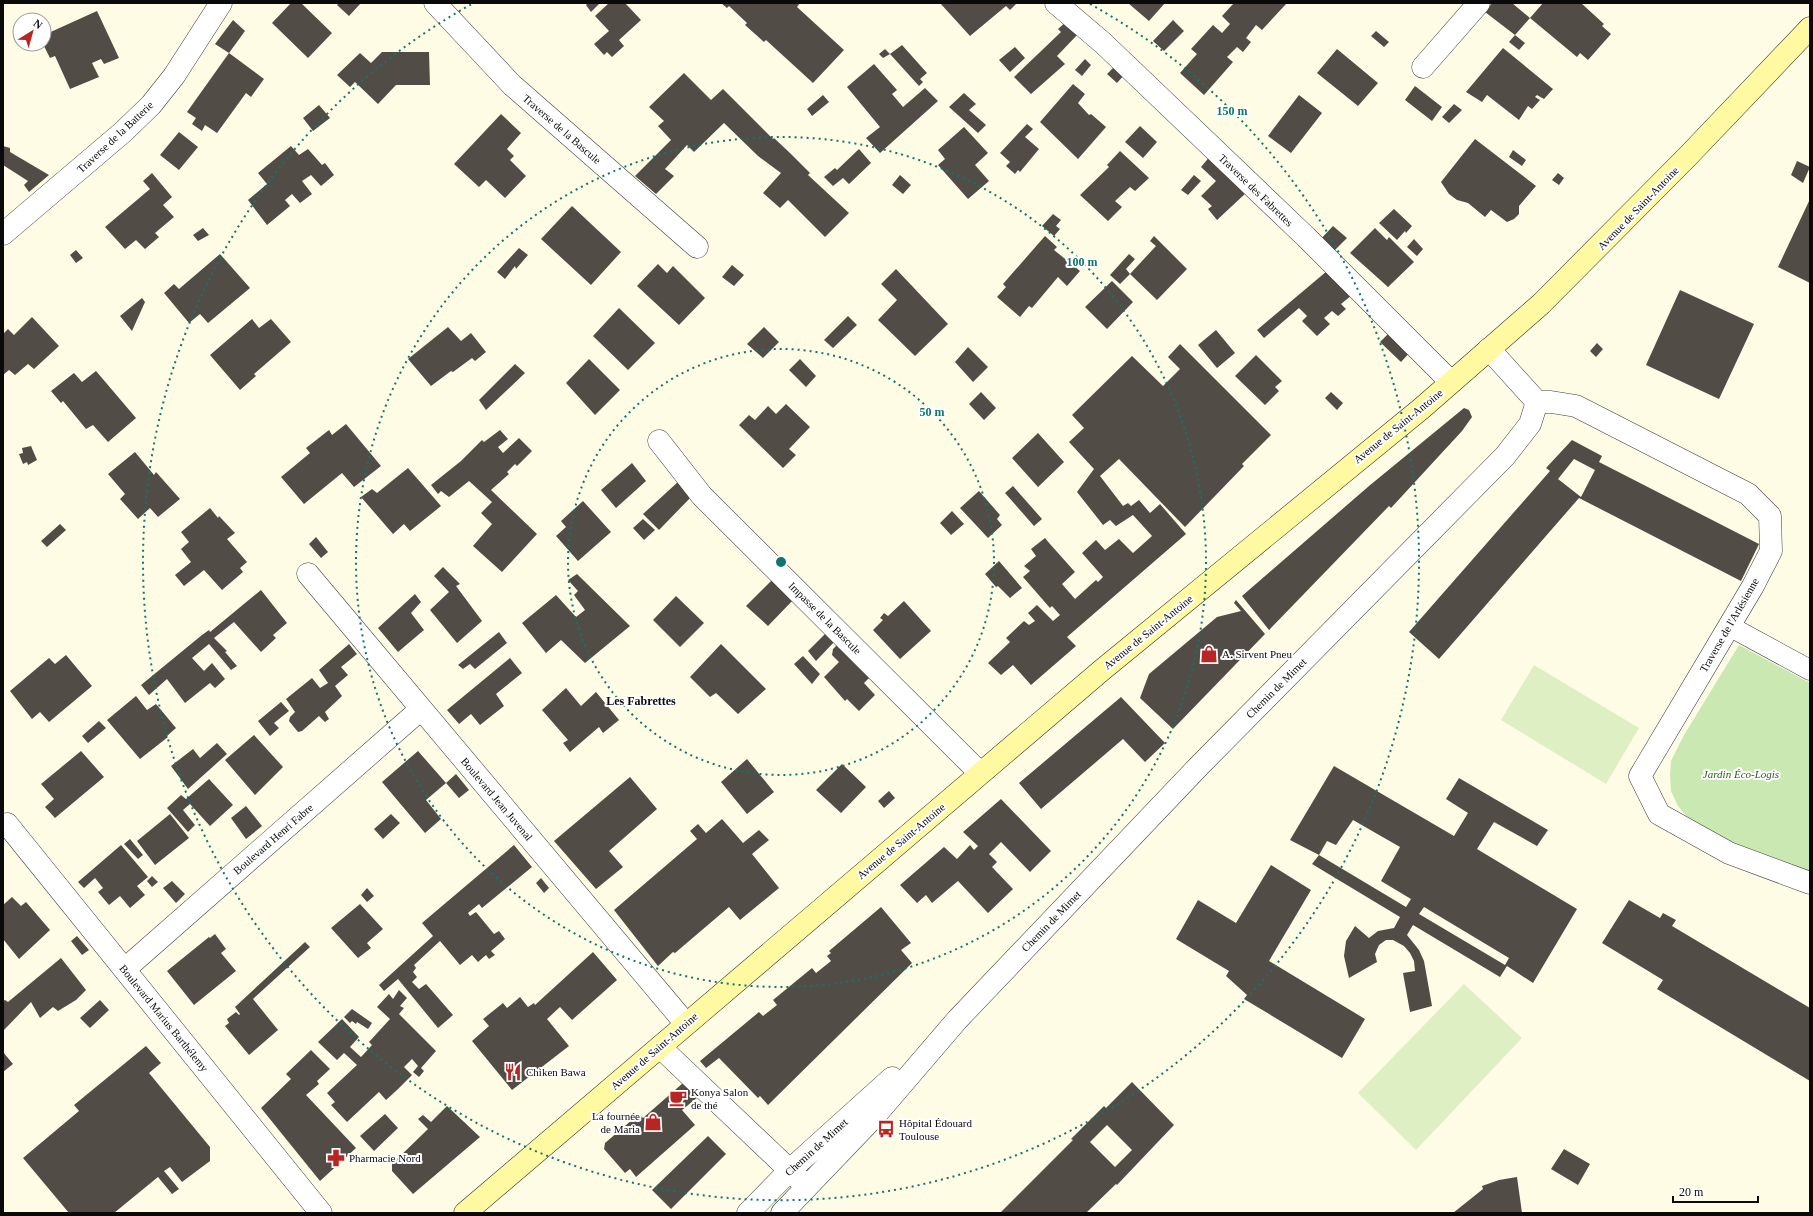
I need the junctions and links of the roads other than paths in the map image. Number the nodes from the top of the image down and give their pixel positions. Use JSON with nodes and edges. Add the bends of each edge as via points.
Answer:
{"nodes":[{"id":1,"x":221,"y":3,"type":"edge"},
{"id":2,"x":435,"y":3,"type":"edge"},
{"id":3,"x":1056,"y":3,"type":"edge"},
{"id":4,"x":1479,"y":3,"type":"edge"},
{"id":5,"x":1810,"y":28,"type":"edge"},
{"id":6,"x":1423,"y":67,"type":"dead end"},
{"id":7,"x":3,"y":234,"type":"edge"},
{"id":8,"x":697,"y":246,"type":"dead end"},
{"id":9,"x":1489,"y":349,"type":"junction"},
{"id":10,"x":1451,"y":382,"type":"junction"},
{"id":11,"x":1537,"y":402,"type":"junction"},
{"id":12,"x":659,"y":441,"type":"dead end"},
{"id":13,"x":308,"y":574,"type":"dead end"},
{"id":14,"x":1729,"y":626,"type":"junction"},
{"id":15,"x":1810,"y":670,"type":"edge"},
{"id":16,"x":421,"y":709,"type":"junction"},
{"id":17,"x":980,"y":773,"type":"junction"},
{"id":18,"x":7,"y":824,"type":"dead end"},
{"id":19,"x":1810,"y":883,"type":"edge"},
{"id":20,"x":125,"y":969,"type":"junction"},
{"id":21,"x":957,"y":1020,"type":"junction"},
{"id":22,"x":686,"y":1024,"type":"junction"},
{"id":23,"x":660,"y":1047,"type":"junction"},
{"id":24,"x":790,"y":1170,"type":"junction"},
{"id":25,"x":808,"y":1187,"type":"junction"},
{"id":26,"x":321,"y":1213,"type":"edge"},
{"id":27,"x":465,"y":1213,"type":"edge"},
{"id":28,"x":748,"y":1213,"type":"edge"},
{"id":29,"x":782,"y":1213,"type":"edge"}],
"edges":[{"from":1,"to":7,"type":"street","name":"Traverse de la Batterie","via":[[174,76],[151,105]]},
{"from":2,"to":8,"type":"street","name":"Traverse de la Bascule","via":[[512,84]]},
{"from":3,"to":10,"type":"street","name":"Traverse des Fabrettes","via":[[1103,43],[1306,237]]},
{"from":4,"to":6,"type":"street"},
{"from":5,"to":9,"type":"main road","name":"Avenue de Saint-Antoine","via":[[1583,264]]},
{"from":9,"to":10,"type":"main road","name":"Avenue de Saint-Antoine"},
{"from":9,"to":11,"type":"street"},
{"from":10,"to":17,"type":"main road","name":"Avenue de Saint-Antoine"},
{"from":11,"to":14,"type":"street","name":"Traverse de l'Arlésienne","via":[[1576,406],[1748,494],[1770,516],[1771,551]]},
{"from":11,"to":21,"type":"street","name":"Chemin de Mimet","via":[[1530,424],[1505,456],[1225,739]]},
{"from":12,"to":17,"type":"street","name":"Impasse de la Bascule","via":[[702,496]]},
{"from":13,"to":16,"type":"street","name":"Boulevard Jean Juvenal"},
{"from":14,"to":15,"type":"street"},
{"from":14,"to":19,"type":"street","name":"Traverse de l'Arlésienne","via":[[1640,776],[1659,814],[1729,853]]},
{"from":16,"to":20,"type":"street","name":"Boulevard Henri Fabre"},
{"from":16,"to":22,"type":"street","name":"Boulevard Jean Juvenal"},
{"from":17,"to":22,"type":"main road","name":"Avenue de Saint-Antoine"},
{"from":18,"to":20,"type":"street","name":"Boulevard Marius Barthélemy"},
{"from":20,"to":26,"type":"street","name":"Boulevard Marius Barthélemy"},
{"from":21,"to":24,"type":"street","name":"Chemin de Mimet"},
{"from":21,"to":25,"type":"street","name":"Chemin de Mimet","via":[[873,1118]]},
{"from":22,"to":23,"type":"main road","name":"Avenue de Saint-Antoine"},
{"from":23,"to":24,"type":"street"},
{"from":23,"to":27,"type":"main road","name":"Avenue de Saint-Antoine"},
{"from":24,"to":25,"type":"street"},
{"from":24,"to":28,"type":"street","name":"Chemin de Mimet"},
{"from":25,"to":29,"type":"street","name":"Chemin de Mimet"}]}
